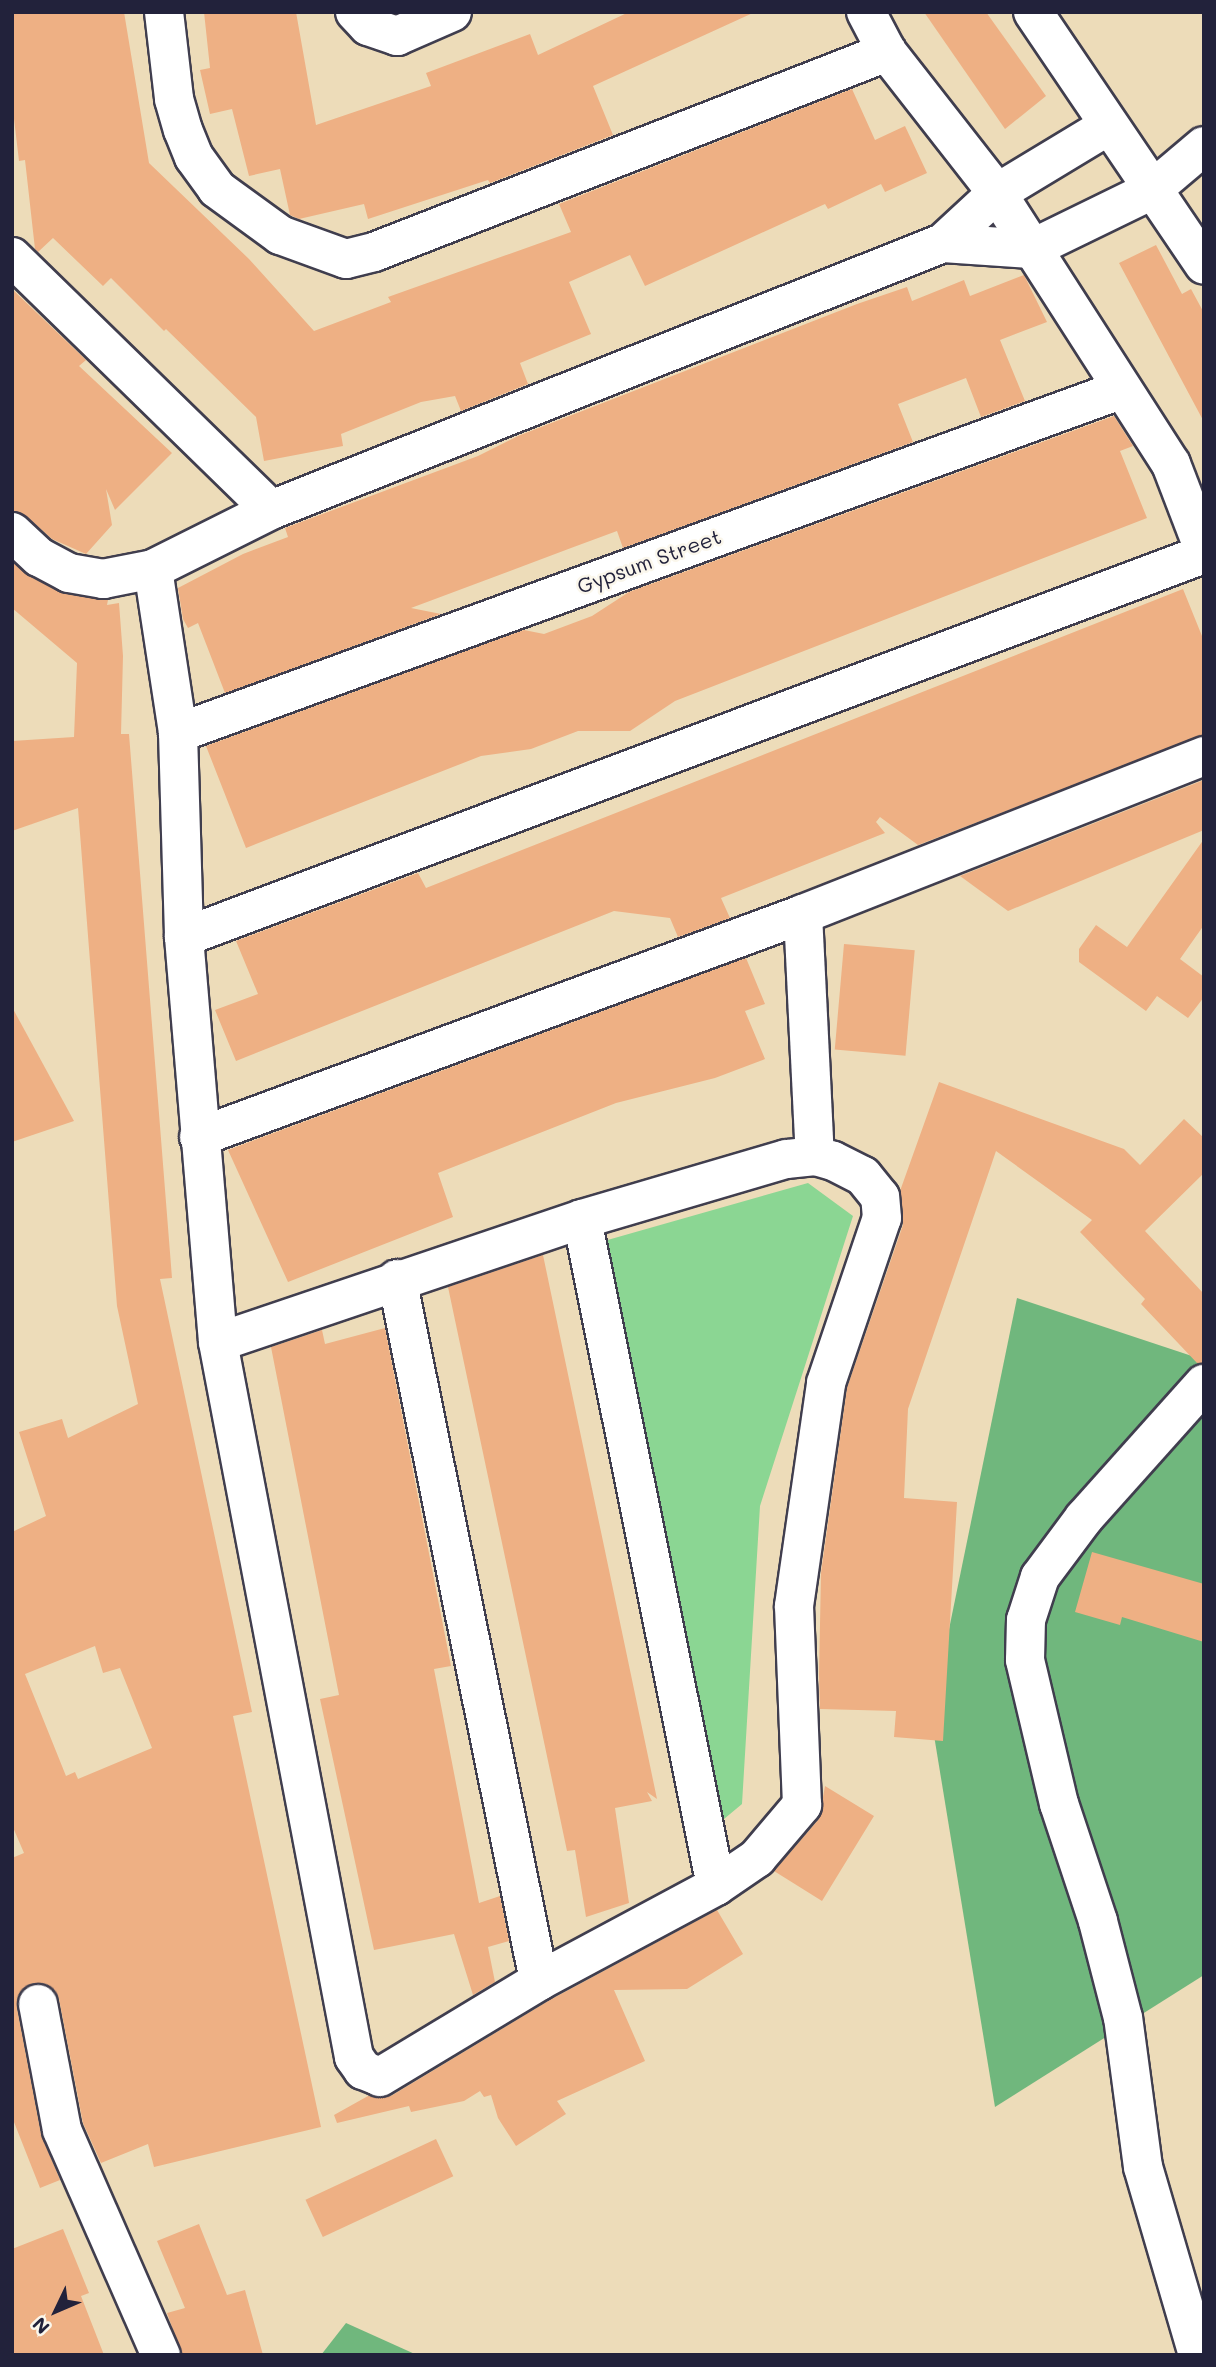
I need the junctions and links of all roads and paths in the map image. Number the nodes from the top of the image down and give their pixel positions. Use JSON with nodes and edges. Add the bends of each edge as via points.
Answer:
{"nodes":[{"id":1,"x":164,"y":12,"type":"edge"},
{"id":2,"x":355,"y":12,"type":"edge"},
{"id":3,"x":452,"y":12,"type":"edge"},
{"id":4,"x":866,"y":12,"type":"edge"},
{"id":5,"x":1033,"y":12,"type":"edge"},
{"id":6,"x":887,"y":52,"type":"junction"},
{"id":7,"x":1108,"y":126,"type":"junction"},
{"id":8,"x":1204,"y":146,"type":"edge"},
{"id":9,"x":1152,"y":190,"type":"junction"},
{"id":10,"x":998,"y":193,"type":"junction"},
{"id":11,"x":943,"y":243,"type":"junction"},
{"id":12,"x":1031,"y":249,"type":"junction"},
{"id":13,"x":12,"y":257,"type":"edge"},
{"id":14,"x":1204,"y":264,"type":"edge"},
{"id":15,"x":1120,"y":390,"type":"junction"},
{"id":16,"x":271,"y":510,"type":"junction"},
{"id":17,"x":12,"y":532,"type":"edge"},
{"id":18,"x":1204,"y":552,"type":"edge"},
{"id":19,"x":153,"y":569,"type":"junction"},
{"id":20,"x":178,"y":733,"type":"junction"},
{"id":21,"x":1204,"y":756,"type":"edge"},
{"id":22,"x":803,"y":914,"type":"junction"},
{"id":23,"x":184,"y":937,"type":"junction"},
{"id":24,"x":199,"y":1138,"type":"junction"},
{"id":25,"x":815,"y":1156,"type":"junction"},
{"id":26,"x":582,"y":1219,"type":"junction"},
{"id":27,"x":397,"y":1279,"type":"junction"},
{"id":28,"x":218,"y":1342,"type":"junction"},
{"id":29,"x":1204,"y":1384,"type":"edge"},
{"id":30,"x":716,"y":1886,"type":"junction"},
{"id":31,"x":539,"y":1981,"type":"junction"},
{"id":32,"x":38,"y":2004,"type":"dead end"},
{"id":33,"x":161,"y":2355,"type":"edge"},
{"id":34,"x":1198,"y":2355,"type":"edge"}],
"edges":[{"from":1,"to":6,"type":"street","via":[[174,99],[194,157],[217,188],[280,235],[345,259],[374,252]]},
{"from":2,"to":3,"type":"street","via":[[368,26],[397,36]]},
{"from":4,"to":6,"type":"street"},
{"from":5,"to":7,"type":"street"},
{"from":6,"to":10,"type":"street"},
{"from":7,"to":9,"type":"street"},
{"from":7,"to":10,"type":"street"},
{"from":8,"to":9,"type":"street"},
{"from":9,"to":12,"type":"street"},
{"from":9,"to":14,"type":"street"},
{"from":10,"to":11,"type":"street"},
{"from":10,"to":12,"type":"street"},
{"from":11,"to":12,"type":"street"},
{"from":11,"to":16,"type":"street"},
{"from":12,"to":15,"type":"street"},
{"from":13,"to":16,"type":"street"},
{"from":15,"to":18,"type":"street","via":[[1171,464]]},
{"from":15,"to":20,"type":"street","name":"Gypsum Street"},
{"from":16,"to":19,"type":"street"},
{"from":17,"to":19,"type":"street","via":[[40,557],[69,573],[103,579]]},
{"from":18,"to":23,"type":"street"},
{"from":19,"to":20,"type":"street"},
{"from":20,"to":23,"type":"street"},
{"from":21,"to":22,"type":"street"},
{"from":22,"to":24,"type":"street"},
{"from":22,"to":25,"type":"street"},
{"from":23,"to":24,"type":"street"},
{"from":24,"to":28,"type":"street"},
{"from":25,"to":26,"type":"street","via":[[786,1159]]},
{"from":25,"to":30,"type":"street","via":[[873,1184],[882,1218],[826,1383],[794,1606],[802,1805],[757,1858]]},
{"from":26,"to":27,"type":"street"},
{"from":26,"to":30,"type":"street"},
{"from":27,"to":28,"type":"street"},
{"from":27,"to":31,"type":"street"},
{"from":28,"to":31,"type":"street","via":[[354,2057],[363,2070],[380,2077]]},
{"from":29,"to":34,"type":"street","via":[[1084,1518],[1047,1567],[1026,1620],[1025,1660],[1059,1804],[1098,1921],[1120,2006],[1143,2167]]},
{"from":30,"to":31,"type":"street"},
{"from":32,"to":33,"type":"street","via":[[62,2130]]}]}
